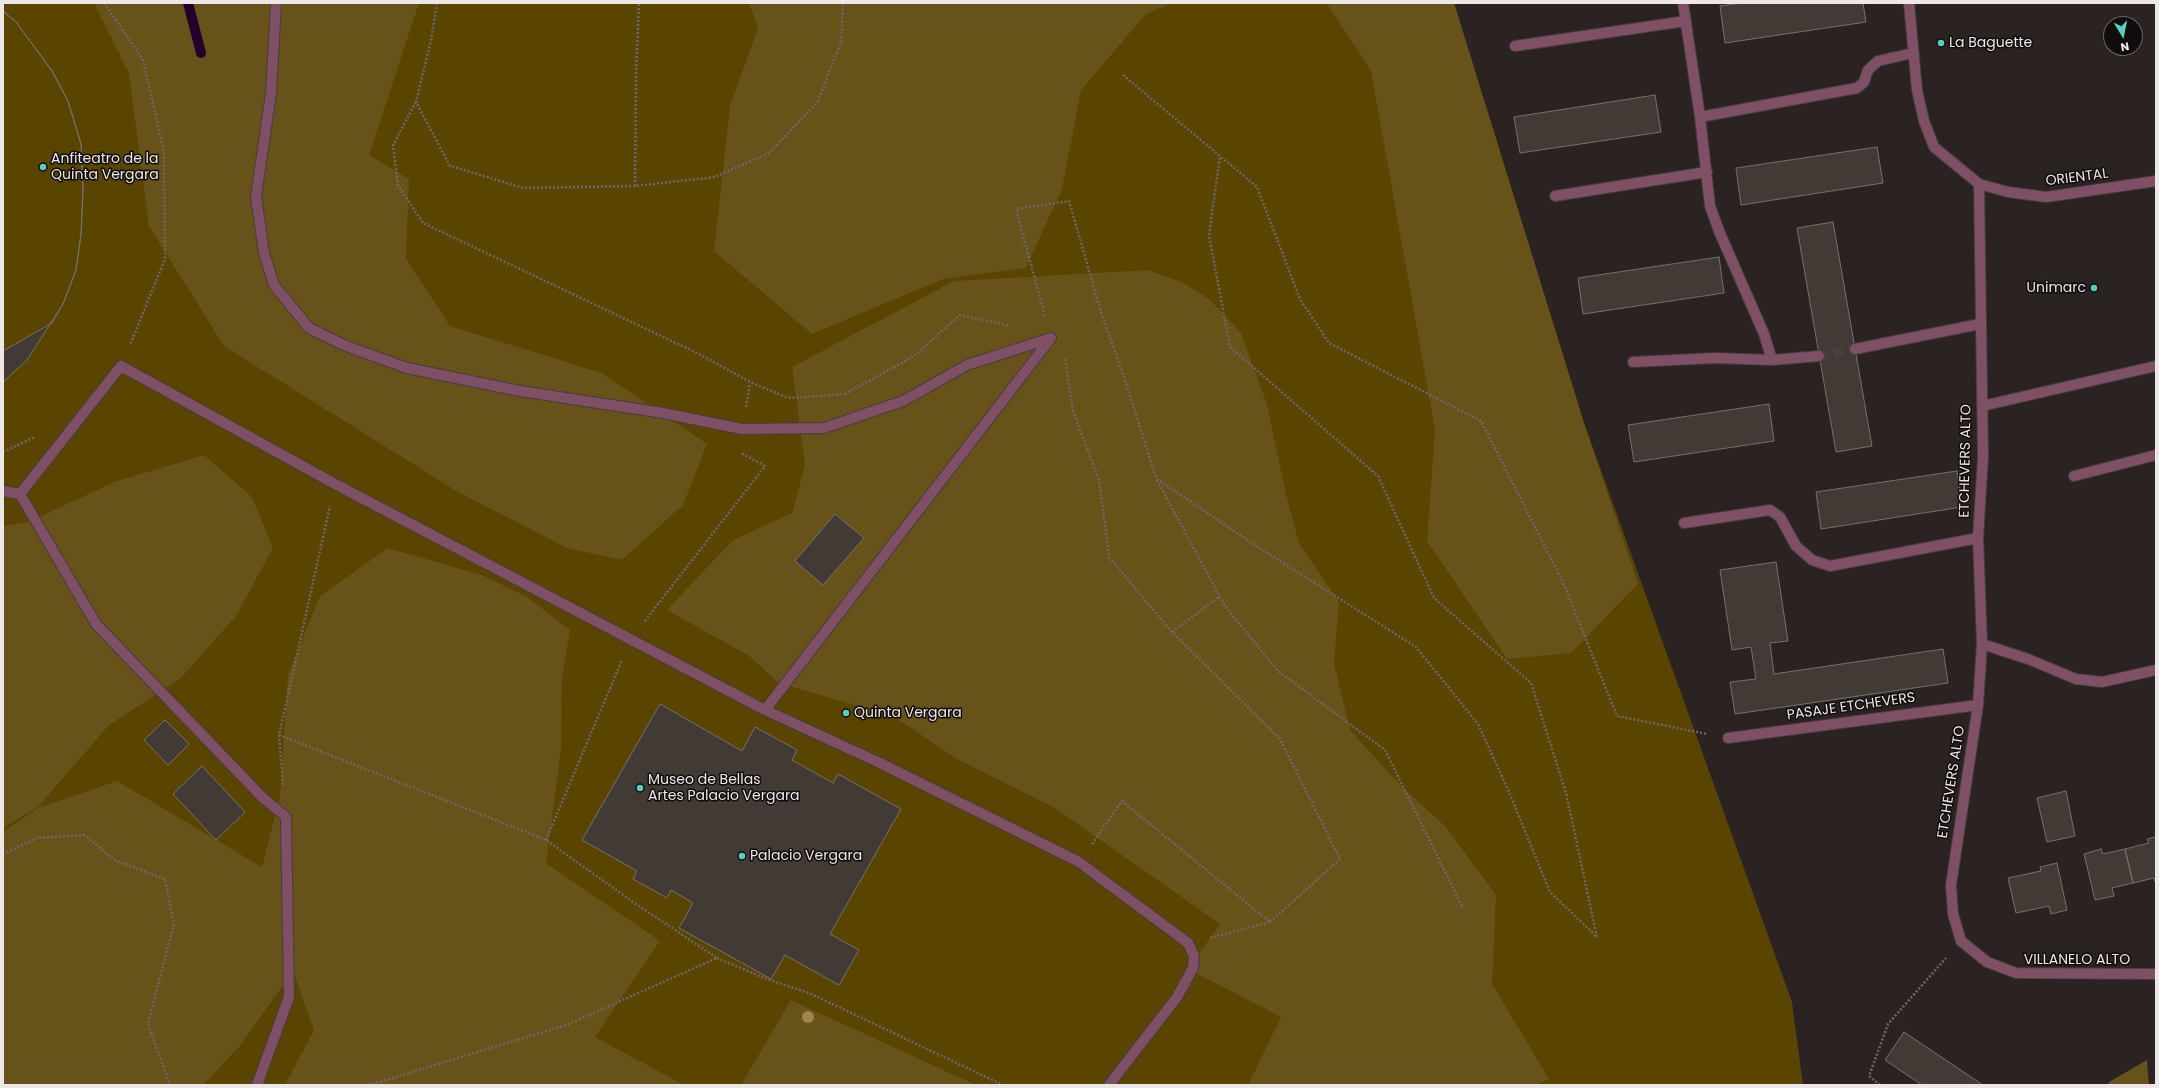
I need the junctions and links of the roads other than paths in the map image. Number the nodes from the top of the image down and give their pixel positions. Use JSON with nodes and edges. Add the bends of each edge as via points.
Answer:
{"nodes":[{"id":1,"x":276,"y":3,"type":"edge"},
{"id":2,"x":1683,"y":3,"type":"edge"},
{"id":3,"x":1909,"y":3,"type":"edge"},
{"id":4,"x":1686,"y":21,"type":"junction"},
{"id":5,"x":1516,"y":46,"type":"dead end"},
{"id":6,"x":1913,"y":53,"type":"junction"},
{"id":7,"x":1700,"y":117,"type":"junction"},
{"id":8,"x":1707,"y":172,"type":"junction"},
{"id":9,"x":2156,"y":181,"type":"edge"},
{"id":10,"x":1979,"y":184,"type":"junction"},
{"id":11,"x":1555,"y":196,"type":"dead end"},
{"id":12,"x":1980,"y":324,"type":"junction"},
{"id":13,"x":1855,"y":349,"type":"tunnel mouth"},
{"id":14,"x":1819,"y":356,"type":"tunnel mouth"},
{"id":15,"x":1772,"y":360,"type":"junction"},
{"id":16,"x":1633,"y":362,"type":"dead end"},
{"id":17,"x":2156,"y":366,"type":"edge"},
{"id":18,"x":1982,"y":406,"type":"junction"},
{"id":19,"x":2156,"y":456,"type":"edge"},
{"id":20,"x":2074,"y":476,"type":"dead end"},
{"id":21,"x":3,"y":491,"type":"edge"},
{"id":22,"x":20,"y":494,"type":"junction"},
{"id":23,"x":1684,"y":523,"type":"dead end"},
{"id":24,"x":1978,"y":538,"type":"junction"},
{"id":25,"x":1982,"y":644,"type":"junction"},
{"id":26,"x":2156,"y":670,"type":"edge"},
{"id":27,"x":1978,"y":704,"type":"junction"},
{"id":28,"x":765,"y":710,"type":"junction"},
{"id":29,"x":1728,"y":738,"type":"road end"},
{"id":30,"x":1960,"y":941,"type":"joint"},
{"id":31,"x":2156,"y":974,"type":"edge"},
{"id":32,"x":257,"y":1085,"type":"edge"},
{"id":33,"x":1109,"y":1085,"type":"edge"}],
"edges":[{"from":1,"to":28,"type":"street","via":[[271,93],[256,196],[264,254],[274,285],[309,328],[346,346],[407,368],[520,391],[663,413],[742,429],[824,428],[903,402],[967,366],[1051,338]]},
{"from":2,"to":4,"type":"street"},
{"from":3,"to":6,"type":"street"},
{"from":4,"to":5,"type":"street"},
{"from":4,"to":7,"type":"street"},
{"from":6,"to":7,"type":"street","via":[[1878,61],[1868,70],[1864,82],[1857,88]]},
{"from":6,"to":10,"type":"street","via":[[1916,90],[1934,147]]},
{"from":7,"to":8,"type":"street"},
{"from":8,"to":11,"type":"street"},
{"from":8,"to":15,"type":"street","via":[[1712,212],[1764,334]]},
{"from":9,"to":10,"type":"street","name":"ORIENTAL","via":[[2046,197],[2008,192]]},
{"from":10,"to":12,"type":"street","name":"ETCHEVERS ALTO"},
{"from":12,"to":13,"type":"street"},
{"from":12,"to":18,"type":"street","name":"ETCHEVERS ALTO"},
{"from":14,"to":15,"type":"street"},
{"from":15,"to":16,"type":"street","via":[[1715,358]]},
{"from":17,"to":18,"type":"street"},
{"from":18,"to":24,"type":"street","name":"ETCHEVERS ALTO"},
{"from":19,"to":20,"type":"street"},
{"from":21,"to":22,"type":"street"},
{"from":22,"to":28,"type":"street","via":[[121,366],[335,484]]},
{"from":22,"to":32,"type":"street","via":[[96,624],[262,797],[286,817],[289,997]]},
{"from":23,"to":24,"type":"street","via":[[1770,510],[1780,517],[1796,546],[1812,560],[1830,566]]},
{"from":24,"to":25,"type":"street","name":"ETCHEVERS ALTO"},
{"from":25,"to":26,"type":"street","via":[[2076,679],[2102,682]]},
{"from":25,"to":27,"type":"street","name":"ETCHEVERS ALTO"},
{"from":27,"to":29,"type":"street","name":"PASAJE ETCHEVERS"},
{"from":27,"to":30,"type":"street","name":"ETCHEVERS ALTO","via":[[1951,885],[1953,914]]},
{"from":28,"to":33,"type":"street","via":[[878,762],[1079,862],[1188,943],[1194,956],[1193,968],[1177,997]]},
{"from":30,"to":31,"type":"street","name":"VILLANELO ALTO","via":[[1987,962],[2016,973]]}]}
